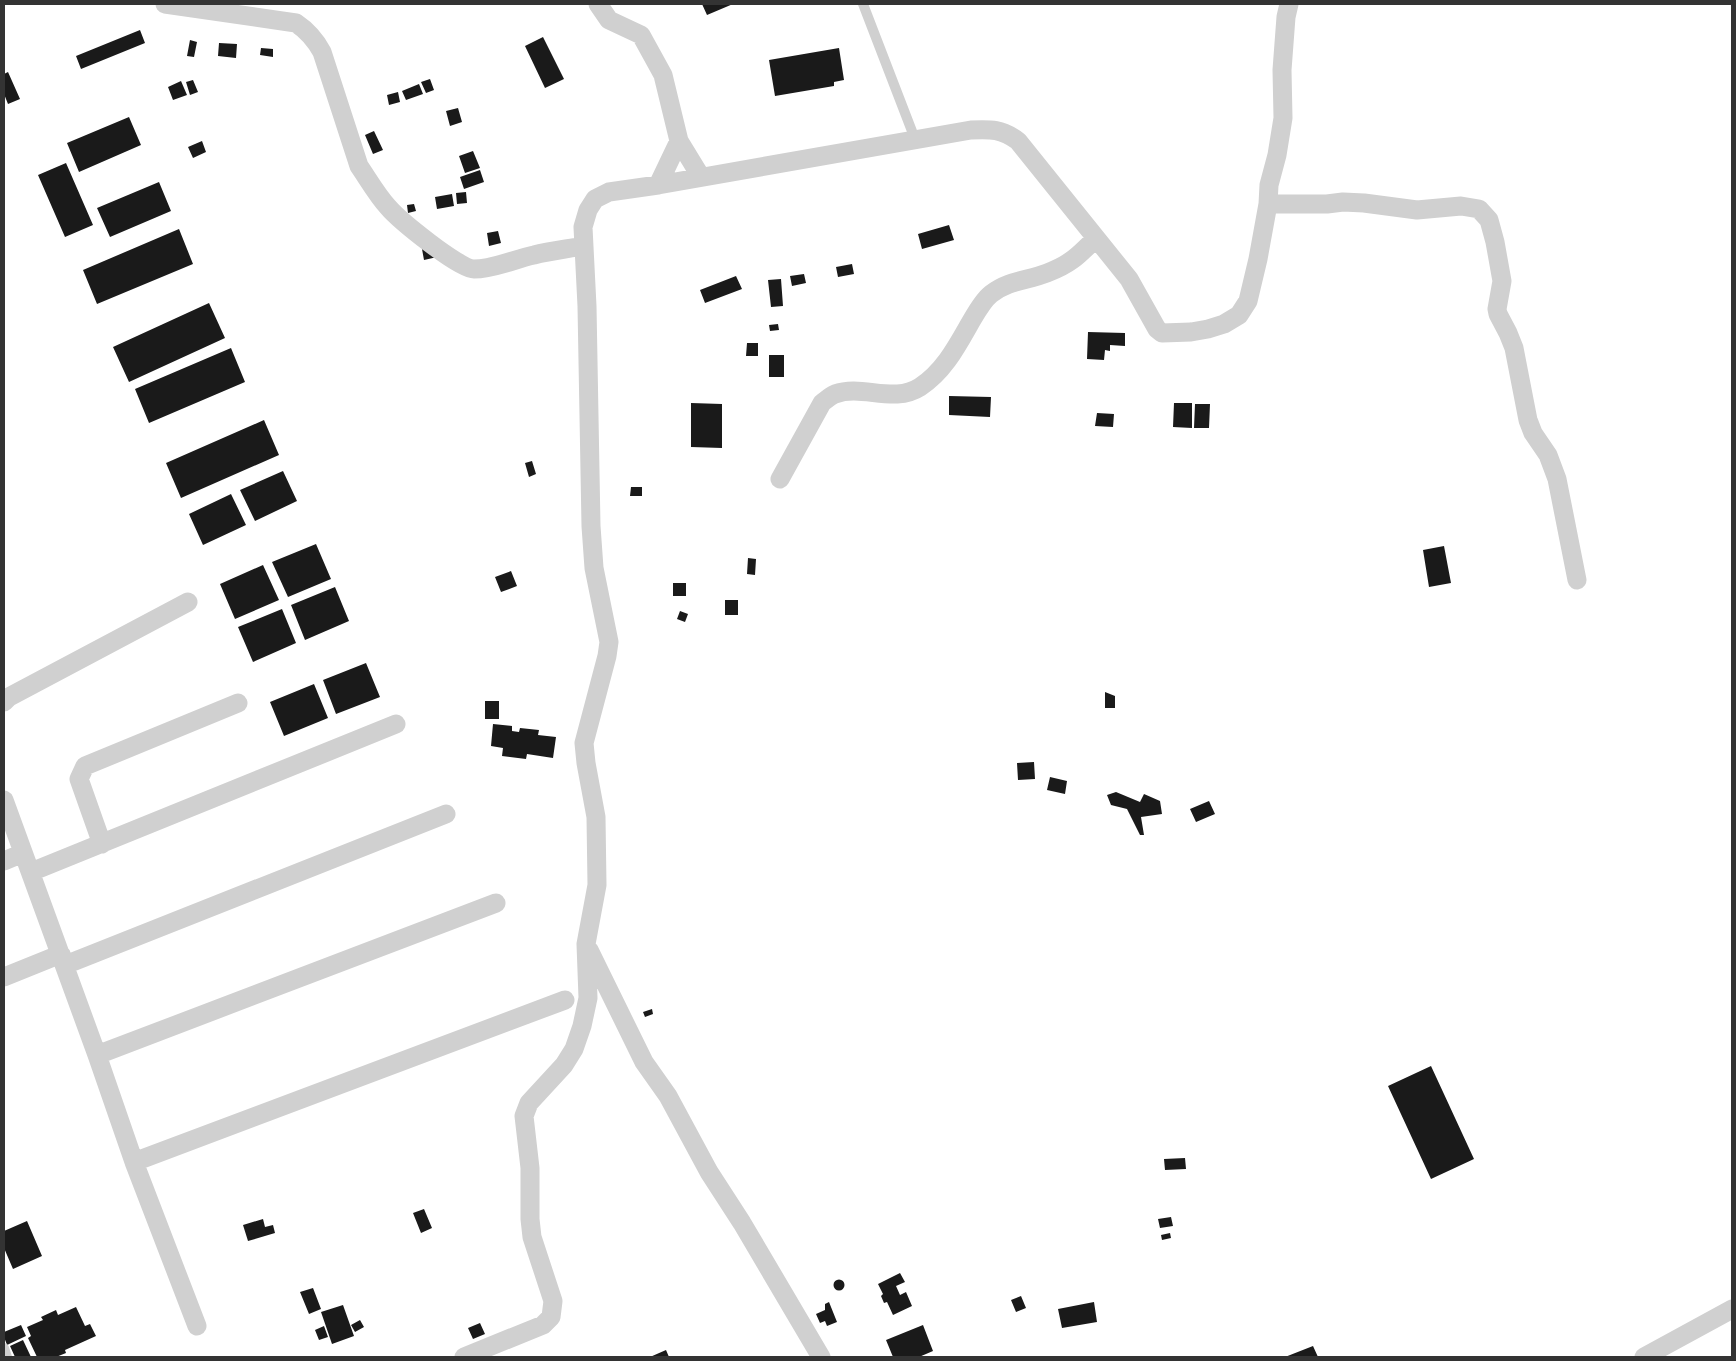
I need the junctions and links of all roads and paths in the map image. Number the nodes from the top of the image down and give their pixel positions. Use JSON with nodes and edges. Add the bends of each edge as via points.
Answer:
{"nodes":[{"id":1,"x":165,"y":4,"type":"edge"},
{"id":2,"x":598,"y":4,"type":"edge"},
{"id":3,"x":863,"y":4,"type":"edge"},
{"id":4,"x":1288,"y":4,"type":"edge"},
{"id":5,"x":915,"y":139,"type":"junction"},
{"id":6,"x":680,"y":141,"type":"junction"},
{"id":7,"x":701,"y":178,"type":"junction"},
{"id":8,"x":658,"y":185,"type":"junction"},
{"id":9,"x":1268,"y":204,"type":"junction"},
{"id":10,"x":1096,"y":238,"type":"junction"},
{"id":11,"x":583,"y":246,"type":"junction"},
{"id":12,"x":780,"y":479,"type":"dead end"},
{"id":13,"x":1577,"y":580,"type":"dead end"},
{"id":14,"x":188,"y":602,"type":"dead end"},
{"id":15,"x":4,"y":702,"type":"edge"},
{"id":16,"x":238,"y":703,"type":"dead end"},
{"id":17,"x":396,"y":724,"type":"dead end"},
{"id":18,"x":4,"y":800,"type":"edge"},
{"id":19,"x":446,"y":814,"type":"dead end"},
{"id":20,"x":102,"y":844,"type":"junction"},
{"id":21,"x":23,"y":853,"type":"junction"},
{"id":22,"x":4,"y":861,"type":"edge"},
{"id":23,"x":31,"y":872,"type":"junction"},
{"id":24,"x":496,"y":904,"type":"dead end"},
{"id":25,"x":586,"y":944,"type":"junction"},
{"id":26,"x":63,"y":960,"type":"junction"},
{"id":27,"x":4,"y":977,"type":"edge"},
{"id":28,"x":564,"y":1000,"type":"dead end"},
{"id":29,"x":97,"y":1055,"type":"junction"},
{"id":30,"x":134,"y":1162,"type":"junction"},
{"id":31,"x":1732,"y":1309,"type":"edge"},
{"id":32,"x":197,"y":1326,"type":"dead end"},
{"id":33,"x":4,"y":1348,"type":"edge"},
{"id":34,"x":7,"y":1357,"type":"edge"},
{"id":35,"x":464,"y":1357,"type":"edge"},
{"id":36,"x":821,"y":1357,"type":"edge"},
{"id":37,"x":1644,"y":1357,"type":"edge"}],
"edges":[{"from":1,"to":11,"type":"street","via":[[296,23],[306,30],[322,52],[360,166],[370,182],[387,206],[408,226],[462,265],[472,269],[486,268]]},
{"from":2,"to":6,"type":"street","via":[[609,20],[641,35],[662,75]]},
{"from":3,"to":5,"type":"lane"},
{"from":4,"to":9,"type":"street","via":[[1282,70],[1283,118]]},
{"from":5,"to":7,"type":"street"},
{"from":5,"to":10,"type":"street","via":[[971,130],[1007,132],[1018,141]]},
{"from":6,"to":7,"type":"street"},
{"from":6,"to":8,"type":"street"},
{"from":7,"to":8,"type":"street"},
{"from":8,"to":11,"type":"street","via":[[609,192],[594,199],[583,227]]},
{"from":9,"to":10,"type":"street","via":[[1248,301],[1239,315],[1208,329],[1162,333],[1157,329],[1130,279]]},
{"from":9,"to":13,"type":"street","via":[[1342,202],[1417,210],[1461,206],[1479,209],[1489,220],[1502,281],[1498,314],[1514,348],[1528,420],[1548,455],[1557,479]]},
{"from":10,"to":12,"type":"street","via":[[1070,263],[1046,274],[1009,282],[990,295],[952,356],[920,387],[900,394],[841,392],[832,395],[822,403]]},
{"from":11,"to":25,"type":"street","via":[[591,526],[594,568],[609,642],[584,743],[596,817],[597,885]]},
{"from":14,"to":15,"type":"street"},
{"from":16,"to":20,"type":"street","via":[[85,766],[79,779]]},
{"from":17,"to":20,"type":"street"},
{"from":18,"to":21,"type":"street"},
{"from":19,"to":26,"type":"street"},
{"from":20,"to":23,"type":"street"},
{"from":21,"to":22,"type":"street"},
{"from":21,"to":23,"type":"street"},
{"from":23,"to":26,"type":"street"},
{"from":24,"to":29,"type":"street"},
{"from":25,"to":35,"type":"street","via":[[588,998],[574,1049],[564,1065],[529,1102],[524,1116],[530,1168],[532,1237],[552,1301],[551,1317],[543,1325]]},
{"from":25,"to":36,"type":"street","via":[[644,1062],[668,1096],[709,1172]]},
{"from":26,"to":27,"type":"street"},
{"from":26,"to":29,"type":"street"},
{"from":28,"to":30,"type":"street"},
{"from":29,"to":30,"type":"street"},
{"from":30,"to":32,"type":"street"},
{"from":31,"to":37,"type":"street"},
{"from":33,"to":34,"type":"lane"}]}
